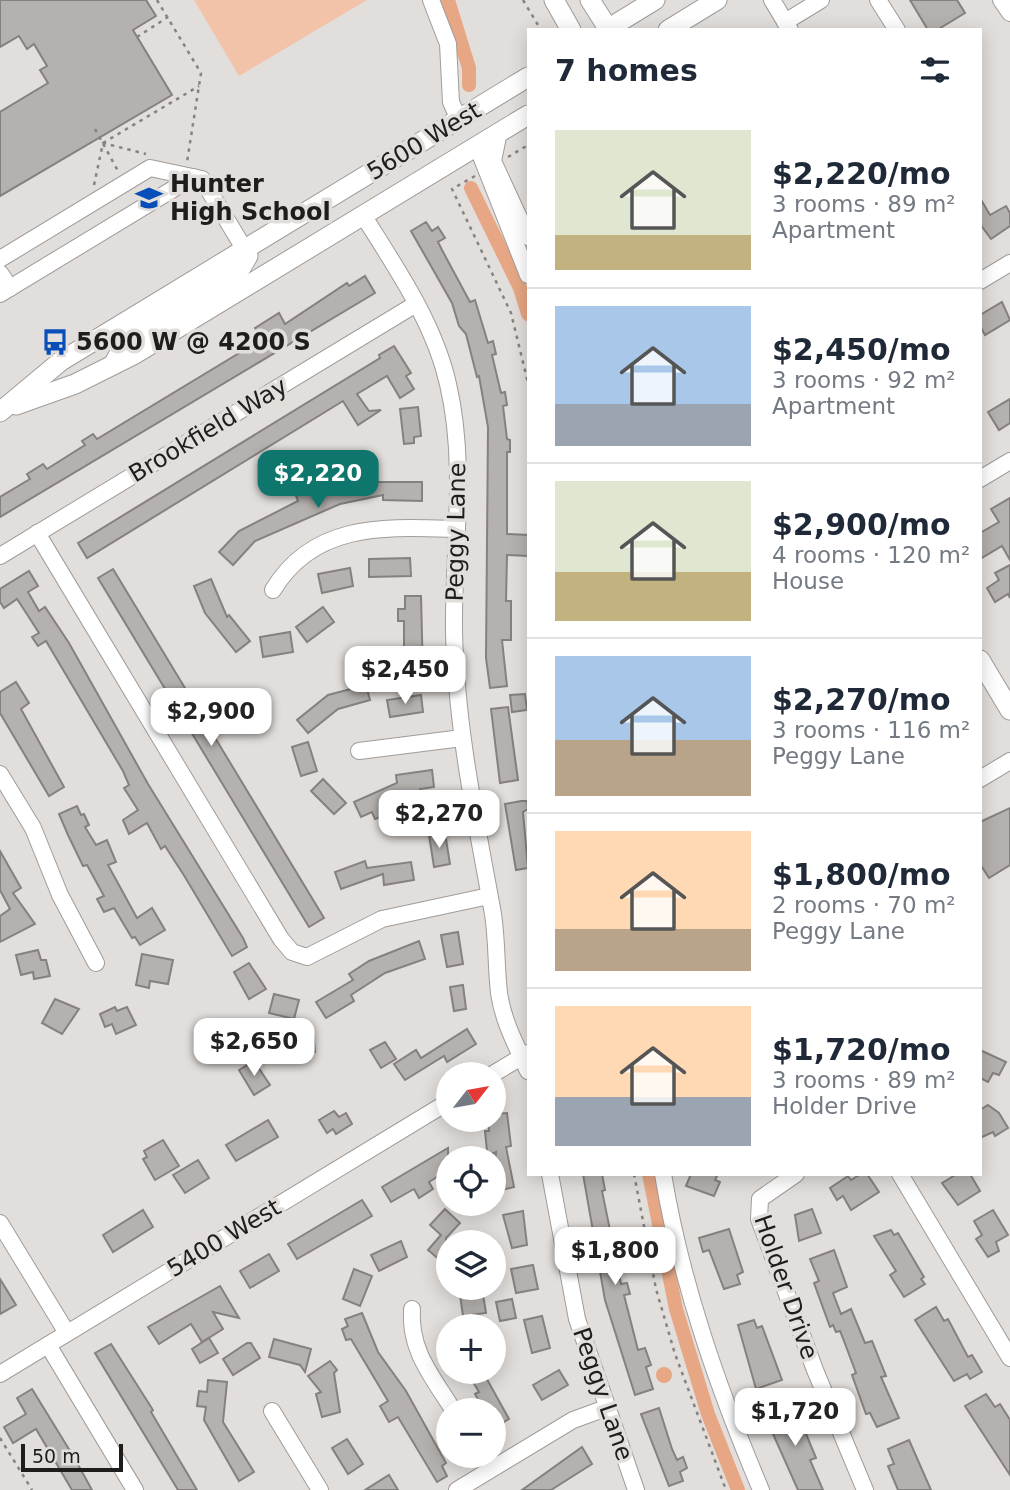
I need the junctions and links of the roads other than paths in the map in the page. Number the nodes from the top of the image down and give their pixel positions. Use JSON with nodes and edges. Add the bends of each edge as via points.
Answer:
{"nodes":[{"id":1,"x":430,"y":0,"type":"edge"},
{"id":2,"x":554,"y":0,"type":"edge"},
{"id":3,"x":590,"y":0,"type":"edge"},
{"id":4,"x":655,"y":0,"type":"edge"},
{"id":5,"x":718,"y":0,"type":"edge"},
{"id":6,"x":772,"y":0,"type":"edge"},
{"id":7,"x":821,"y":0,"type":"edge"},
{"id":8,"x":878,"y":0,"type":"edge"},
{"id":9,"x":1001,"y":0,"type":"edge"},
{"id":10,"x":1010,"y":13,"type":"edge"},
{"id":11,"x":788,"y":26,"type":"edge"},
{"id":12,"x":571,"y":28,"type":"edge"},
{"id":13,"x":607,"y":28,"type":"edge"},
{"id":14,"x":610,"y":28,"type":"edge"},
{"id":15,"x":671,"y":28,"type":"edge"},
{"id":16,"x":896,"y":28,"type":"edge"},
{"id":17,"x":527,"y":79,"type":"edge"},
{"id":18,"x":527,"y":116,"type":"edge"},
{"id":19,"x":459,"y":120,"type":"junction"},
{"id":20,"x":499,"y":132,"type":"junction"},
{"id":21,"x":477,"y":146,"type":"junction"},
{"id":22,"x":190,"y":170,"type":"junction"},
{"id":23,"x":363,"y":215,"type":"junction"},
{"id":24,"x":527,"y":229,"type":"edge"},
{"id":25,"x":245,"y":250,"type":"junction"},
{"id":26,"x":0,"y":259,"type":"edge"},
{"id":27,"x":1010,"y":263,"type":"edge"},
{"id":28,"x":527,"y":272,"type":"edge"},
{"id":29,"x":0,"y":273,"type":"edge"},
{"id":30,"x":982,"y":280,"type":"edge"},
{"id":31,"x":5,"y":291,"type":"edge"},
{"id":32,"x":416,"y":304,"type":"junction"},
{"id":33,"x":113,"y":365,"type":"junction"},
{"id":34,"x":2,"y":411,"type":"edge"},
{"id":35,"x":1010,"y":461,"type":"edge"},
{"id":36,"x":982,"y":478,"type":"edge"},
{"id":37,"x":456,"y":529,"type":"junction"},
{"id":38,"x":37,"y":533,"type":"junction"},
{"id":39,"x":0,"y":556,"type":"edge"},
{"id":40,"x":272,"y":590,"type":"dead end"},
{"id":41,"x":982,"y":662,"type":"edge"},
{"id":42,"x":1004,"y":688,"type":"edge"},
{"id":43,"x":1010,"y":710,"type":"edge"},
{"id":44,"x":462,"y":738,"type":"junction"},
{"id":45,"x":359,"y":751,"type":"dead end"},
{"id":46,"x":1010,"y":761,"type":"edge"},
{"id":47,"x":1,"y":778,"type":"edge"},
{"id":48,"x":982,"y":778,"type":"edge"},
{"id":49,"x":489,"y":896,"type":"junction"},
{"id":50,"x":96,"y":963,"type":"dead end"},
{"id":51,"x":526,"y":1060,"type":"edge"},
{"id":52,"x":506,"y":1068,"type":"edge"},
{"id":53,"x":436,"y":1109,"type":"edge"},
{"id":54,"x":550,"y":1176,"type":"edge"},
{"id":55,"x":663,"y":1176,"type":"edge"},
{"id":56,"x":793,"y":1176,"type":"edge"},
{"id":57,"x":901,"y":1176,"type":"edge"},
{"id":58,"x":0,"y":1223,"type":"edge"},
{"id":59,"x":412,"y":1309,"type":"dead end"},
{"id":60,"x":67,"y":1333,"type":"junction"},
{"id":61,"x":1006,"y":1341,"type":"edge"},
{"id":62,"x":48,"y":1345,"type":"junction"},
{"id":63,"x":1010,"y":1358,"type":"edge"},
{"id":64,"x":0,"y":1374,"type":"edge"},
{"id":65,"x":446,"y":1398,"type":"edge"},
{"id":66,"x":606,"y":1408,"type":"junction"},
{"id":67,"x":272,"y":1411,"type":"dead end"},
{"id":68,"x":489,"y":1470,"type":"joint"},
{"id":69,"x":135,"y":1490,"type":"edge"},
{"id":70,"x":320,"y":1490,"type":"edge"},
{"id":71,"x":457,"y":1490,"type":"edge"},
{"id":72,"x":636,"y":1490,"type":"edge"},
{"id":73,"x":761,"y":1490,"type":"edge"},
{"id":74,"x":866,"y":1490,"type":"edge"}],
"edges":[{"from":1,"to":19,"type":"street","via":[[448,44],[451,102]]},
{"from":2,"to":12,"type":"main road"},
{"from":3,"to":13,"type":"main road"},
{"from":4,"to":14,"type":"main road"},
{"from":5,"to":15,"type":"main road"},
{"from":6,"to":11,"type":"street"},
{"from":7,"to":11,"type":"street"},
{"from":8,"to":16,"type":"street"},
{"from":9,"to":10,"type":"street"},
{"from":17,"to":19,"type":"main road","name":"5600 West"},
{"from":18,"to":20,"type":"main road","name":"5600 West"},
{"from":19,"to":25,"type":"main road","name":"5600 West"},
{"from":20,"to":21,"type":"main road","name":"5600 West"},
{"from":20,"to":24,"type":"street","via":[[493,160]]},
{"from":21,"to":23,"type":"main road","name":"5600 West"},
{"from":21,"to":28,"type":"street"},
{"from":22,"to":25,"type":"street","via":[[202,179]]},
{"from":22,"to":26,"type":"street","via":[[150,168]]},
{"from":22,"to":31,"type":"street"},
{"from":23,"to":32,"type":"street","name":"Peggy Lane"},
{"from":23,"to":33,"type":"main road","name":"5600 West"},
{"from":25,"to":33,"type":"main road","via":[[248,256],[241,268],[144,328],[125,343]]},
{"from":25,"to":34,"type":"main road","name":"5600 West","via":[[61,361]]},
{"from":27,"to":30,"type":"street"},
{"from":29,"to":31,"type":"street"},
{"from":32,"to":37,"type":"street","name":"Peggy Lane","via":[[435,343],[452,404],[457,444]]},
{"from":32,"to":38,"type":"street","name":"Brookfield Way"},
{"from":33,"to":34,"type":"main road","name":"5600 West"},
{"from":35,"to":36,"type":"street"},
{"from":37,"to":40,"type":"street","via":[[387,528],[345,535],[295,560]]},
{"from":37,"to":44,"type":"street","name":"Peggy Lane","via":[[454,630]]},
{"from":38,"to":39,"type":"street","name":"Brookfield Way"},
{"from":38,"to":49,"type":"street","via":[[292,952],[314,956],[382,919]]},
{"from":41,"to":42,"type":"main road"},
{"from":42,"to":43,"type":"main road"},
{"from":44,"to":45,"type":"street"},
{"from":44,"to":49,"type":"street","name":"Peggy Lane"},
{"from":46,"to":48,"type":"street"},
{"from":47,"to":50,"type":"street","via":[[26,814],[60,895]]},
{"from":49,"to":51,"type":"street","name":"Peggy Lane","via":[[502,1006]]},
{"from":51,"to":52,"type":"street"},
{"from":53,"to":60,"type":"street","name":"5400 West"},
{"from":54,"to":66,"type":"street","name":"Peggy Lane","via":[[577,1319]]},
{"from":55,"to":73,"type":"street","via":[[705,1349]]},
{"from":56,"to":74,"type":"street","name":"Holder Drive","via":[[760,1199],[759,1219]]},
{"from":57,"to":61,"type":"street"},
{"from":58,"to":60,"type":"street"},
{"from":59,"to":65,"type":"street","via":[[412,1337]]},
{"from":60,"to":62,"type":"street","name":"5400 West"},
{"from":61,"to":63,"type":"street"},
{"from":62,"to":64,"type":"street","name":"5400 West"},
{"from":62,"to":69,"type":"street"},
{"from":66,"to":68,"type":"street","via":[[573,1420]]},
{"from":66,"to":72,"type":"street","name":"Peggy Lane"},
{"from":67,"to":70,"type":"street"},
{"from":68,"to":71,"type":"street"}]}
